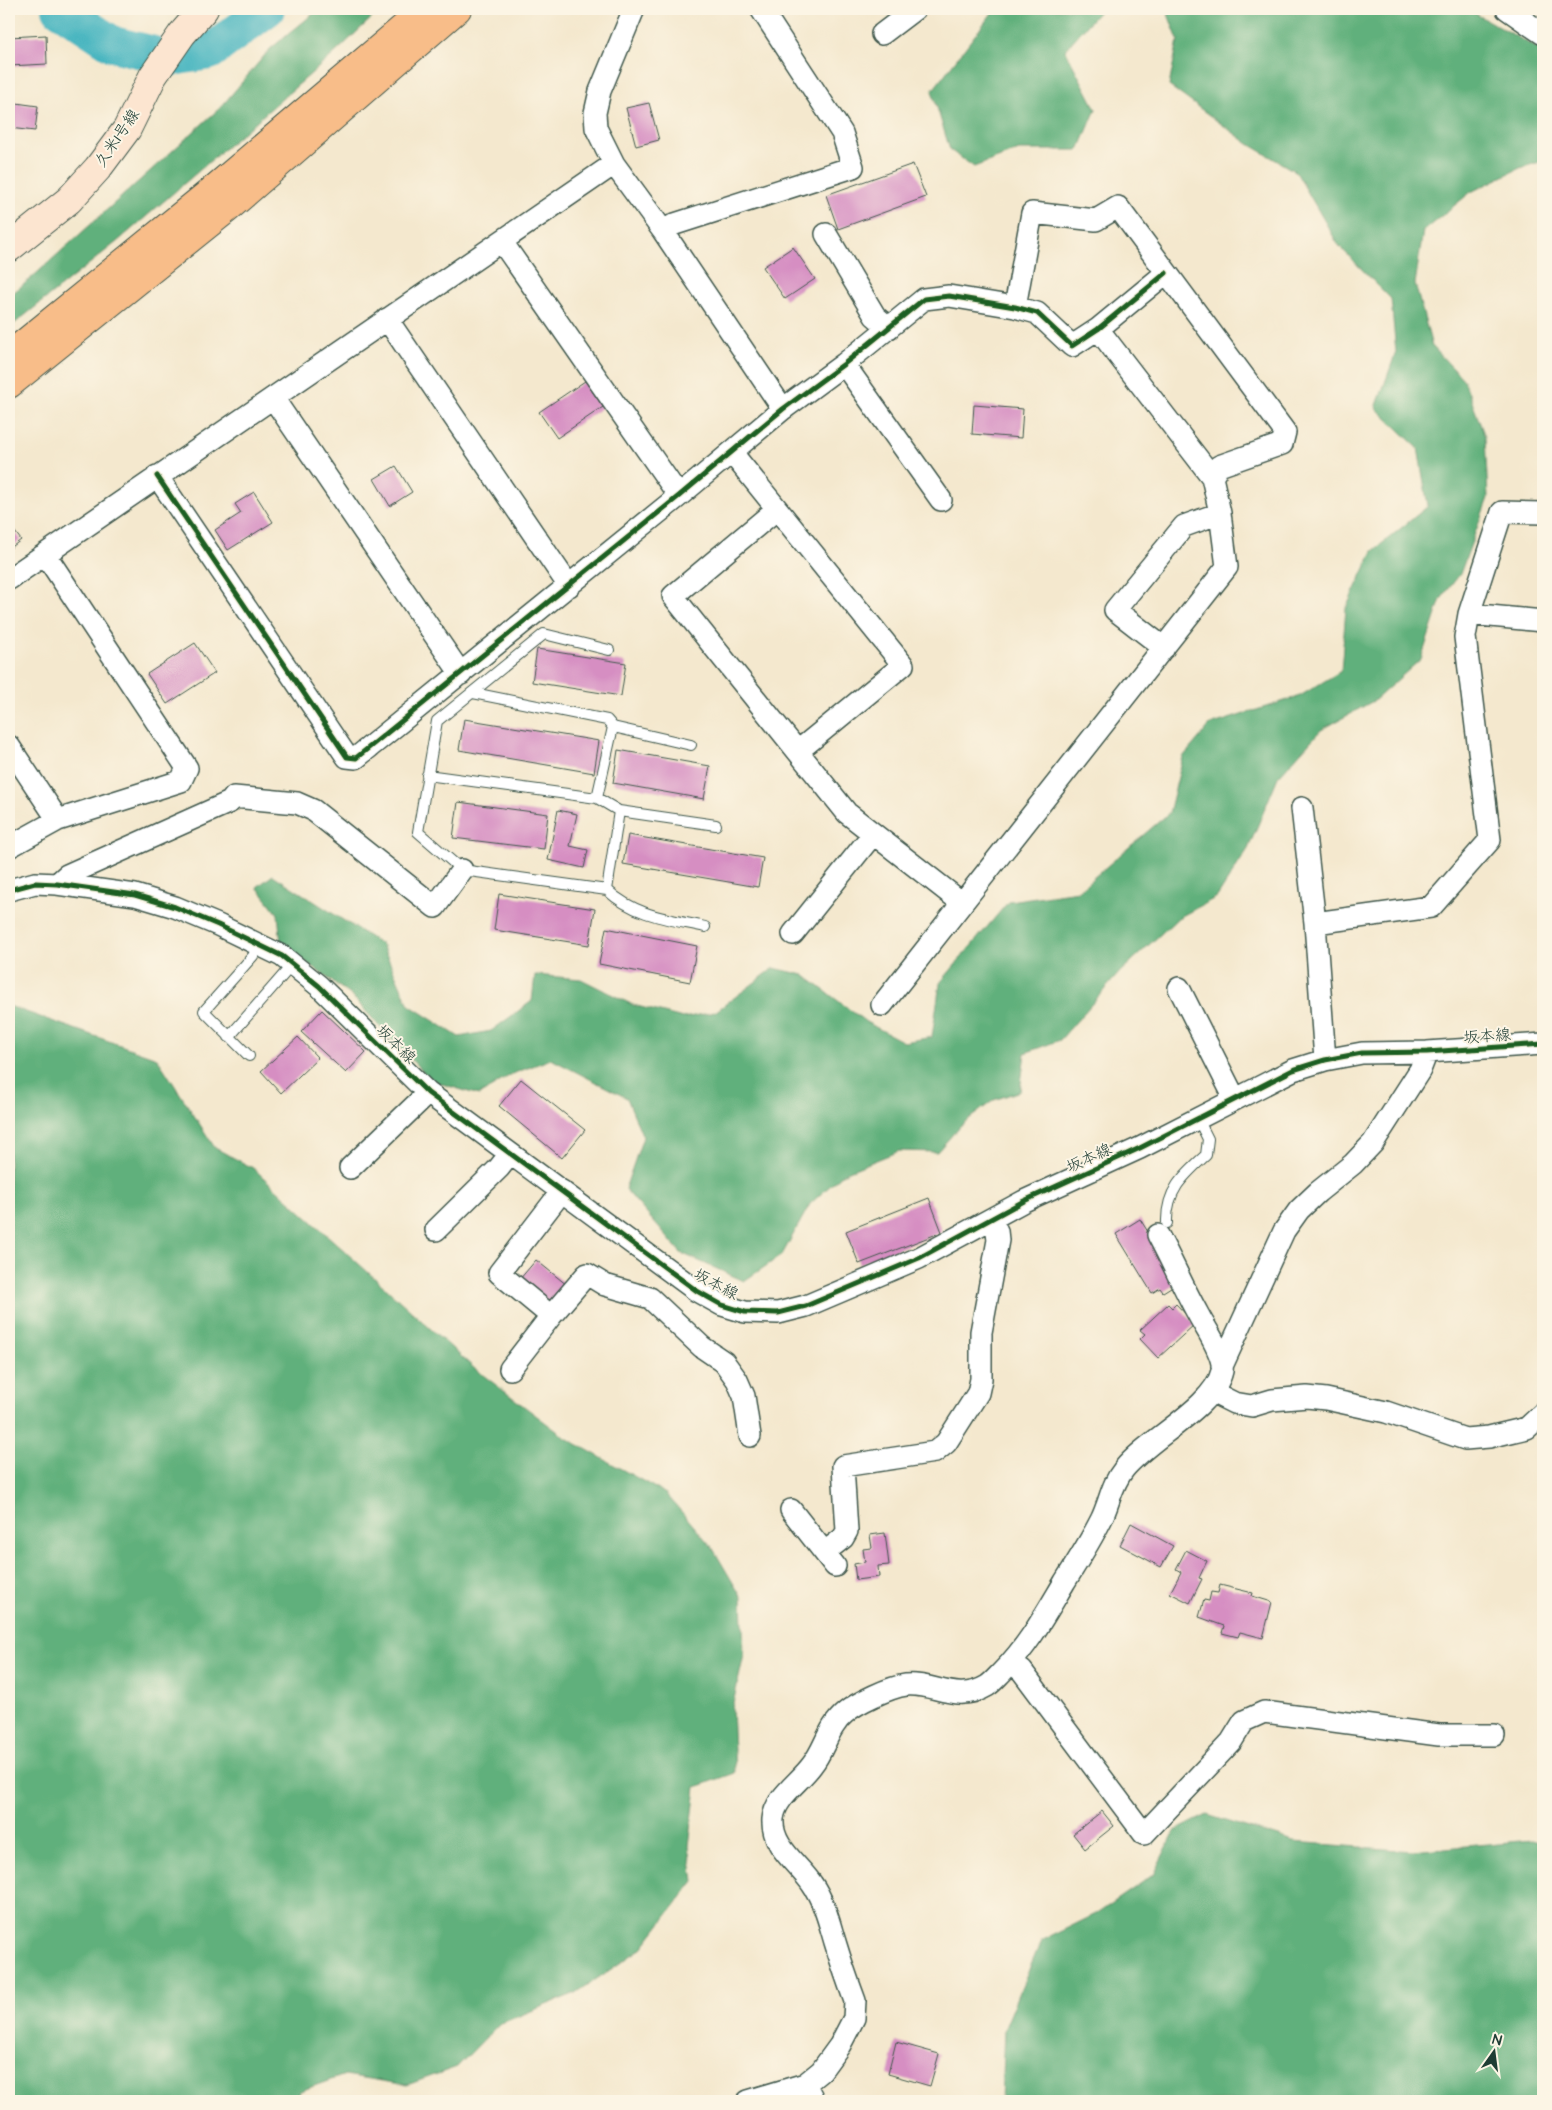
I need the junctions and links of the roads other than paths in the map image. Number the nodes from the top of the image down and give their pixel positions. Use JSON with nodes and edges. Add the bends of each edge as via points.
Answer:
{"nodes":[{"id":1,"x":204,"y":9,"type":"edge"},
{"id":2,"x":426,"y":9,"type":"edge"},
{"id":3,"x":457,"y":9,"type":"edge"},
{"id":4,"x":634,"y":9,"type":"edge"},
{"id":5,"x":761,"y":9,"type":"edge"},
{"id":6,"x":1507,"y":9,"type":"edge"},
{"id":7,"x":912,"y":10,"type":"edge"},
{"id":8,"x":882,"y":34,"type":"dead end"},
{"id":9,"x":1543,"y":34,"type":"edge"},
{"id":10,"x":614,"y":164,"type":"junction"},
{"id":11,"x":664,"y":231,"type":"junction"},
{"id":12,"x":826,"y":234,"type":"dead end"},
{"id":13,"x":502,"y":242,"type":"junction"},
{"id":14,"x":9,"y":248,"type":"edge"},
{"id":15,"x":1166,"y":273,"type":"junction"},
{"id":16,"x":1015,"y":307,"type":"junction"},
{"id":17,"x":387,"y":319,"type":"junction"},
{"id":18,"x":889,"y":328,"type":"junction"},
{"id":19,"x":1098,"y":329,"type":"junction"},
{"id":20,"x":9,"y":356,"type":"edge"},
{"id":21,"x":844,"y":364,"type":"junction"},
{"id":22,"x":9,"y":384,"type":"edge"},
{"id":23,"x":273,"y":398,"type":"junction"},
{"id":24,"x":783,"y":409,"type":"junction"},
{"id":25,"x":732,"y":453,"type":"junction"},
{"id":26,"x":157,"y":476,"type":"junction"},
{"id":27,"x":1212,"y":477,"type":"junction"},
{"id":28,"x":679,"y":496,"type":"junction"},
{"id":29,"x":941,"y":500,"type":"dead end"},
{"id":30,"x":777,"y":509,"type":"junction"},
{"id":31,"x":1220,"y":513,"type":"junction"},
{"id":32,"x":1543,"y":513,"type":"edge"},
{"id":33,"x":45,"y":554,"type":"junction"},
{"id":34,"x":9,"y":578,"type":"edge"},
{"id":35,"x":569,"y":586,"type":"junction"},
{"id":36,"x":1469,"y":614,"type":"junction"},
{"id":37,"x":1543,"y":621,"type":"edge"},
{"id":38,"x":1164,"y":648,"type":"junction"},
{"id":39,"x":609,"y":650,"type":"dead end"},
{"id":40,"x":461,"y":674,"type":"junction"},
{"id":41,"x":473,"y":693,"type":"junction"},
{"id":42,"x":613,"y":727,"type":"junction"},
{"id":43,"x":690,"y":745,"type":"dead end"},
{"id":44,"x":9,"y":746,"type":"edge"},
{"id":45,"x":798,"y":751,"type":"junction"},
{"id":46,"x":427,"y":775,"type":"junction"},
{"id":47,"x":597,"y":798,"type":"junction"},
{"id":48,"x":1302,"y":808,"type":"dead end"},
{"id":49,"x":619,"y":811,"type":"junction"},
{"id":50,"x":58,"y":820,"type":"junction"},
{"id":51,"x":716,"y":825,"type":"dead end"},
{"id":52,"x":873,"y":834,"type":"junction"},
{"id":53,"x":9,"y":847,"type":"edge"},
{"id":54,"x":462,"y":870,"type":"junction"},
{"id":55,"x":57,"y":884,"type":"junction"},
{"id":56,"x":9,"y":890,"type":"edge"},
{"id":57,"x":607,"y":890,"type":"junction"},
{"id":58,"x":961,"y":902,"type":"junction"},
{"id":59,"x":1315,"y":923,"type":"junction"},
{"id":60,"x":705,"y":927,"type":"dead end"},
{"id":61,"x":793,"y":934,"type":"dead end"},
{"id":62,"x":258,"y":945,"type":"junction"},
{"id":63,"x":292,"y":965,"type":"junction"},
{"id":64,"x":1178,"y":988,"type":"dead end"},
{"id":65,"x":882,"y":1005,"type":"dead end"},
{"id":66,"x":229,"y":1037,"type":"junction"},
{"id":67,"x":1543,"y":1044,"type":"edge"},
{"id":68,"x":1427,"y":1052,"type":"junction"},
{"id":69,"x":249,"y":1056,"type":"dead end"},
{"id":70,"x":1325,"y":1060,"type":"junction"},
{"id":71,"x":428,"y":1093,"type":"junction"},
{"id":72,"x":1235,"y":1099,"type":"junction"},
{"id":73,"x":1198,"y":1119,"type":"junction"},
{"id":74,"x":510,"y":1154,"type":"junction"},
{"id":75,"x":350,"y":1168,"type":"dead end"},
{"id":76,"x":562,"y":1191,"type":"junction"},
{"id":77,"x":990,"y":1220,"type":"junction"},
{"id":78,"x":1163,"y":1229,"type":"joint"},
{"id":79,"x":436,"y":1230,"type":"dead end"},
{"id":80,"x":551,"y":1316,"type":"junction"},
{"id":81,"x":1222,"y":1366,"type":"junction"},
{"id":82,"x":510,"y":1369,"type":"dead end"},
{"id":83,"x":1212,"y":1392,"type":"junction"},
{"id":84,"x":1543,"y":1413,"type":"edge"},
{"id":85,"x":750,"y":1436,"type":"dead end"},
{"id":86,"x":791,"y":1510,"type":"dead end"},
{"id":87,"x":1011,"y":1663,"type":"junction"},
{"id":88,"x":1494,"y":1735,"type":"dead end"},
{"id":89,"x":810,"y":2093,"type":"edge"},
{"id":90,"x":748,"y":2101,"type":"edge"}],
"edges":[{"from":1,"to":14,"type":"street","name":"久米1号線","via":[[182,34],[154,76],[127,129],[98,168],[69,200]]},
{"from":2,"to":20,"type":"highway","via":[[213,190]]},
{"from":3,"to":22,"type":"highway","via":[[229,207]]},
{"from":4,"to":10,"type":"street","via":[[600,91],[595,113],[596,128]]},
{"from":5,"to":11,"type":"street","via":[[842,133],[853,167],[675,224]]},
{"from":6,"to":9,"type":"street"},
{"from":7,"to":8,"type":"street"},
{"from":10,"to":11,"type":"street"},
{"from":10,"to":13,"type":"street"},
{"from":11,"to":24,"type":"street"},
{"from":12,"to":18,"type":"street","via":[[875,316]]},
{"from":13,"to":17,"type":"street"},
{"from":13,"to":28,"type":"street"},
{"from":15,"to":16,"type":"street","via":[[1118,208],[1096,220],[1032,214]]},
{"from":15,"to":19,"type":"street"},
{"from":15,"to":27,"type":"street","via":[[1285,432],[1282,444],[1220,466]]},
{"from":16,"to":18,"type":"street","via":[[949,296],[924,299]]},
{"from":16,"to":19,"type":"street","via":[[1037,313],[1072,346]]},
{"from":17,"to":23,"type":"street"},
{"from":17,"to":35,"type":"street"},
{"from":18,"to":21,"type":"street"},
{"from":19,"to":27,"type":"street"},
{"from":21,"to":24,"type":"street"},
{"from":21,"to":29,"type":"street"},
{"from":23,"to":26,"type":"street"},
{"from":23,"to":40,"type":"street"},
{"from":24,"to":25,"type":"street"},
{"from":25,"to":28,"type":"street"},
{"from":25,"to":30,"type":"street"},
{"from":26,"to":33,"type":"street"},
{"from":26,"to":40,"type":"street","via":[[347,757],[356,758]]},
{"from":27,"to":31,"type":"street"},
{"from":28,"to":35,"type":"street"},
{"from":30,"to":45,"type":"street","via":[[673,596]]},
{"from":30,"to":45,"type":"street","via":[[903,665]]},
{"from":31,"to":38,"type":"street","via":[[1227,567]]},
{"from":31,"to":38,"type":"street","via":[[1184,526],[1115,610]]},
{"from":32,"to":36,"type":"street","via":[[1502,512]]},
{"from":33,"to":34,"type":"street"},
{"from":33,"to":50,"type":"street","via":[[187,768],[182,781]]},
{"from":35,"to":40,"type":"street"},
{"from":36,"to":37,"type":"street"},
{"from":36,"to":59,"type":"street","via":[[1465,637],[1490,840],[1431,907]]},
{"from":38,"to":58,"type":"street"},
{"from":39,"to":41,"type":"lane","via":[[544,634]]},
{"from":41,"to":42,"type":"lane","via":[[607,720]]},
{"from":41,"to":46,"type":"lane","via":[[437,721]]},
{"from":42,"to":43,"type":"lane"},
{"from":42,"to":47,"type":"lane"},
{"from":44,"to":50,"type":"street"},
{"from":45,"to":52,"type":"street","via":[[847,813]]},
{"from":46,"to":47,"type":"lane"},
{"from":46,"to":54,"type":"lane","via":[[418,832]]},
{"from":47,"to":49,"type":"lane"},
{"from":48,"to":59,"type":"street"},
{"from":49,"to":51,"type":"lane"},
{"from":49,"to":57,"type":"lane"},
{"from":50,"to":53,"type":"street"},
{"from":52,"to":58,"type":"street"},
{"from":52,"to":61,"type":"street"},
{"from":54,"to":55,"type":"street","via":[[435,907],[313,810],[297,803],[234,797],[230,802],[67,875]]},
{"from":54,"to":57,"type":"lane"},
{"from":55,"to":56,"type":"street","name":"坂本線","via":[[35,883]]},
{"from":55,"to":62,"type":"street","name":"坂本線","via":[[134,895],[175,907]]},
{"from":57,"to":60,"type":"lane","via":[[620,902],[639,912]]},
{"from":58,"to":65,"type":"street"},
{"from":59,"to":70,"type":"street"},
{"from":62,"to":63,"type":"street","name":"坂本線","via":[[282,956]]},
{"from":62,"to":66,"type":"lane","via":[[204,1011]]},
{"from":63,"to":66,"type":"lane"},
{"from":63,"to":71,"type":"street","name":"坂本線","via":[[319,986]]},
{"from":64,"to":72,"type":"street"},
{"from":66,"to":69,"type":"lane"},
{"from":67,"to":68,"type":"street","name":"坂本線"},
{"from":68,"to":70,"type":"street","name":"坂本線","via":[[1362,1053]]},
{"from":68,"to":81,"type":"street","via":[[1420,1070],[1373,1143],[1299,1210],[1284,1232]]},
{"from":70,"to":72,"type":"street","name":"坂本線","via":[[1293,1070]]},
{"from":71,"to":74,"type":"street","name":"坂本線"},
{"from":71,"to":75,"type":"street"},
{"from":72,"to":73,"type":"street","name":"坂本線"},
{"from":73,"to":77,"type":"street","name":"坂本線"},
{"from":73,"to":78,"type":"lane","via":[[1208,1140],[1206,1154],[1178,1181]]},
{"from":74,"to":76,"type":"street","name":"坂本線"},
{"from":74,"to":79,"type":"street"},
{"from":76,"to":77,"type":"street","name":"坂本線","via":[[697,1291],[722,1305],[745,1312],[778,1314],[806,1306],[919,1258]]},
{"from":76,"to":80,"type":"street","via":[[498,1273]]},
{"from":77,"to":86,"type":"street","via":[[998,1240],[981,1332],[981,1379],[978,1393],[946,1443],[935,1452],[843,1466],[846,1532],[830,1559]]},
{"from":78,"to":81,"type":"street"},
{"from":80,"to":82,"type":"street"},
{"from":80,"to":85,"type":"street","via":[[587,1274],[605,1285],[650,1298],[702,1347],[724,1362],[744,1396]]},
{"from":81,"to":83,"type":"street","via":[[1222,1373]]},
{"from":83,"to":84,"type":"street","via":[[1234,1403],[1252,1406],[1272,1400],[1326,1399],[1386,1412],[1465,1439],[1527,1428]]},
{"from":83,"to":87,"type":"street","via":[[1125,1468],[1112,1487],[1108,1507],[1096,1530],[1029,1642]]},
{"from":87,"to":88,"type":"street","via":[[1022,1671],[1144,1834],[1232,1742],[1244,1721],[1264,1712],[1439,1735]]},
{"from":87,"to":89,"type":"street","via":[[989,1685],[972,1693],[907,1685],[886,1690],[845,1712],[829,1732],[817,1760],[781,1799],[773,1818],[776,1838],[812,1883],[822,1903],[855,2001],[854,2018]]},
{"from":89,"to":90,"type":"street"}]}
